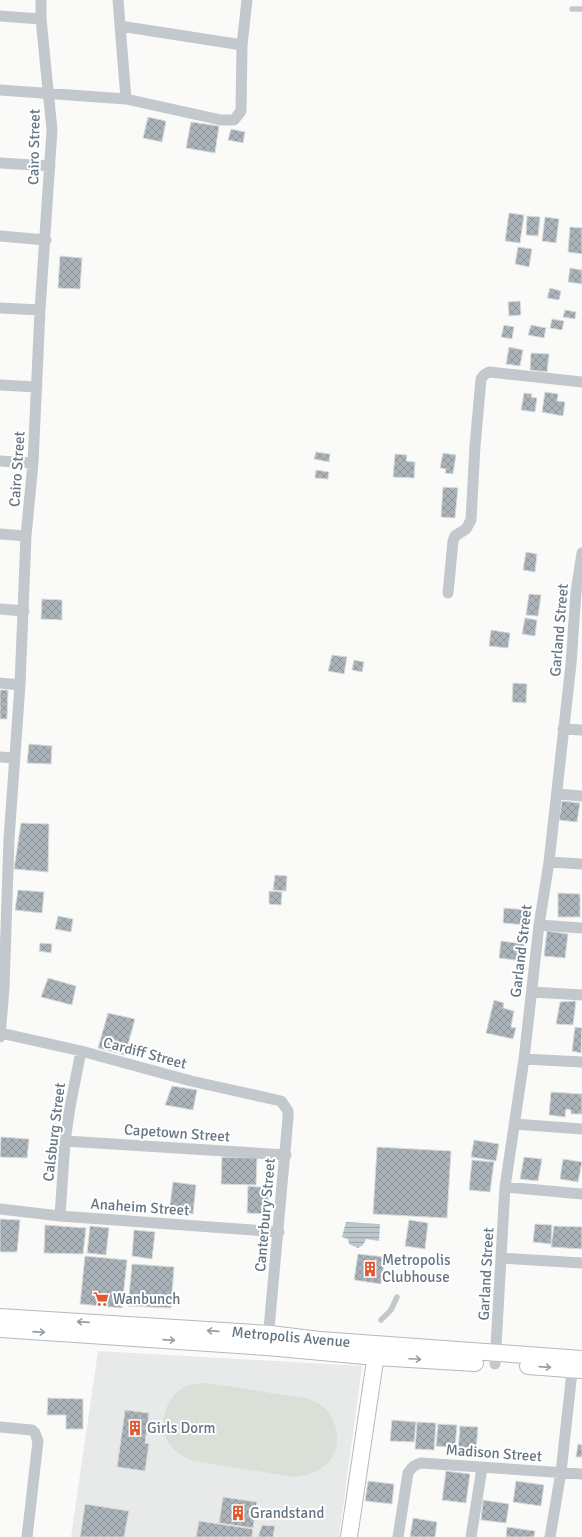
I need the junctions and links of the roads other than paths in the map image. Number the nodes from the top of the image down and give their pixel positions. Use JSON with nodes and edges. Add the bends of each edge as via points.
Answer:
{"nodes":[{"id":1,"x":41,"y":0,"type":"edge"},
{"id":2,"x":118,"y":0,"type":"edge"},
{"id":3,"x":247,"y":0,"type":"edge"},
{"id":4,"x":572,"y":9,"type":"dead end"},
{"id":5,"x":582,"y":9,"type":"edge"},
{"id":6,"x":0,"y":16,"type":"edge"},
{"id":7,"x":41,"y":19,"type":"junction"},
{"id":8,"x":120,"y":26,"type":"junction"},
{"id":9,"x":242,"y":45,"type":"junction"},
{"id":10,"x":0,"y":90,"type":"edge"},
{"id":11,"x":49,"y":94,"type":"junction"},
{"id":12,"x":126,"y":99,"type":"junction"},
{"id":13,"x":0,"y":163,"type":"edge"},
{"id":14,"x":50,"y":166,"type":"junction"},
{"id":15,"x":0,"y":236,"type":"edge"},
{"id":16,"x":46,"y":240,"type":"junction"},
{"id":17,"x":0,"y":308,"type":"edge"},
{"id":18,"x":40,"y":310,"type":"junction"},
{"id":19,"x":582,"y":382,"type":"edge"},
{"id":20,"x":0,"y":385,"type":"edge"},
{"id":21,"x":37,"y":387,"type":"junction"},
{"id":22,"x":0,"y":461,"type":"edge"},
{"id":23,"x":33,"y":463,"type":"junction"},
{"id":24,"x":0,"y":534,"type":"edge"},
{"id":25,"x":26,"y":536,"type":"junction"},
{"id":26,"x":582,"y":553,"type":"edge"},
{"id":27,"x":448,"y":593,"type":"dead end"},
{"id":28,"x":579,"y":593,"type":"edge"},
{"id":29,"x":0,"y":609,"type":"edge"},
{"id":30,"x":24,"y":611,"type":"junction"},
{"id":31,"x":577,"y":664,"type":"edge"},
{"id":32,"x":0,"y":683,"type":"edge"},
{"id":33,"x":20,"y":685,"type":"junction"},
{"id":34,"x":563,"y":729,"type":"junction"},
{"id":35,"x":582,"y":730,"type":"edge"},
{"id":36,"x":0,"y":757,"type":"edge"},
{"id":37,"x":15,"y":758,"type":"junction"},
{"id":38,"x":557,"y":794,"type":"junction"},
{"id":39,"x":582,"y":796,"type":"edge"},
{"id":40,"x":5,"y":839,"type":"edge"},
{"id":41,"x":549,"y":862,"type":"junction"},
{"id":42,"x":582,"y":864,"type":"edge"},
{"id":43,"x":4,"y":911,"type":"edge"},
{"id":44,"x":539,"y":925,"type":"junction"},
{"id":45,"x":582,"y":928,"type":"edge"},
{"id":46,"x":2,"y":988,"type":"edge"},
{"id":47,"x":532,"y":992,"type":"junction"},
{"id":48,"x":582,"y":995,"type":"edge"},
{"id":49,"x":1,"y":1035,"type":"edge"},
{"id":50,"x":81,"y":1051,"type":"junction"},
{"id":51,"x":524,"y":1059,"type":"junction"},
{"id":52,"x":582,"y":1062,"type":"edge"},
{"id":53,"x":281,"y":1101,"type":"joint"},
{"id":54,"x":514,"y":1124,"type":"junction"},
{"id":55,"x":582,"y":1129,"type":"edge"},
{"id":56,"x":65,"y":1141,"type":"junction"},
{"id":57,"x":286,"y":1155,"type":"junction"},
{"id":58,"x":506,"y":1187,"type":"junction"},
{"id":59,"x":582,"y":1194,"type":"edge"},
{"id":60,"x":0,"y":1210,"type":"edge"},
{"id":61,"x":60,"y":1216,"type":"junction"},
{"id":62,"x":279,"y":1232,"type":"junction"},
{"id":63,"x":502,"y":1258,"type":"junction"},
{"id":64,"x":582,"y":1263,"type":"edge"},
{"id":65,"x":397,"y":1297,"type":"dead end"},
{"id":66,"x":0,"y":1316,"type":"edge"},
{"id":67,"x":382,"y":1320,"type":"dead end"},
{"id":68,"x":0,"y":1329,"type":"edge"},
{"id":69,"x":268,"y":1340,"type":"junction"},
{"id":70,"x":377,"y":1350,"type":"junction"},
{"id":71,"x":496,"y":1359,"type":"junction"},
{"id":72,"x":577,"y":1364,"type":"edge"},
{"id":73,"x":0,"y":1427,"type":"edge"},
{"id":74,"x":482,"y":1468,"type":"junction"},
{"id":75,"x":561,"y":1472,"type":"junction"},
{"id":76,"x":582,"y":1474,"type":"edge"},
{"id":77,"x":27,"y":1537,"type":"edge"},
{"id":78,"x":349,"y":1537,"type":"edge"},
{"id":79,"x":398,"y":1537,"type":"edge"},
{"id":80,"x":472,"y":1537,"type":"edge"},
{"id":81,"x":550,"y":1537,"type":"edge"}],
"edges":[{"from":1,"to":7,"type":"street","name":"Cairo Street"},
{"from":2,"to":8,"type":"street"},
{"from":3,"to":9,"type":"street"},
{"from":4,"to":5,"type":"lane"},
{"from":6,"to":7,"type":"street"},
{"from":7,"to":11,"type":"street","name":"Cairo Street"},
{"from":8,"to":9,"type":"street"},
{"from":8,"to":12,"type":"street"},
{"from":9,"to":12,"type":"street","via":[[241,111],[234,120],[221,120]]},
{"from":10,"to":11,"type":"street"},
{"from":11,"to":12,"type":"street"},
{"from":11,"to":14,"type":"street","name":"Cairo Street","via":[[52,130]]},
{"from":13,"to":14,"type":"street"},
{"from":14,"to":16,"type":"street","name":"Cairo Street"},
{"from":15,"to":16,"type":"street"},
{"from":16,"to":18,"type":"street","name":"Cairo Street"},
{"from":17,"to":18,"type":"street"},
{"from":18,"to":21,"type":"street","name":"Cairo Street"},
{"from":19,"to":27,"type":"street","via":[[488,372],[484,375],[475,446],[471,520],[453,541]]},
{"from":20,"to":21,"type":"street"},
{"from":21,"to":23,"type":"street","name":"Cairo Street"},
{"from":22,"to":23,"type":"street"},
{"from":23,"to":25,"type":"street","name":"Cairo Street"},
{"from":24,"to":25,"type":"street"},
{"from":25,"to":30,"type":"street","name":"Cairo Street"},
{"from":26,"to":28,"type":"street","name":"Garland Street"},
{"from":28,"to":31,"type":"street","name":"Garland Street"},
{"from":29,"to":30,"type":"street"},
{"from":30,"to":33,"type":"street","name":"Cairo Street"},
{"from":31,"to":34,"type":"street","name":"Garland Street"},
{"from":32,"to":33,"type":"street"},
{"from":33,"to":37,"type":"street","name":"Cairo Street"},
{"from":34,"to":35,"type":"street"},
{"from":34,"to":38,"type":"street","name":"Garland Street"},
{"from":36,"to":37,"type":"street"},
{"from":37,"to":40,"type":"street","name":"Cairo Street"},
{"from":38,"to":39,"type":"street"},
{"from":38,"to":41,"type":"street","name":"Garland Street"},
{"from":40,"to":43,"type":"street","name":"Cairo Street"},
{"from":41,"to":42,"type":"street"},
{"from":41,"to":44,"type":"street","name":"Garland Street"},
{"from":43,"to":46,"type":"street","name":"Cairo Street"},
{"from":44,"to":45,"type":"street"},
{"from":44,"to":47,"type":"street","name":"Garland Street"},
{"from":46,"to":49,"type":"street","name":"Cairo Street"},
{"from":47,"to":48,"type":"street"},
{"from":47,"to":51,"type":"street","name":"Garland Street"},
{"from":49,"to":50,"type":"street","name":"Cardiff Street"},
{"from":50,"to":53,"type":"street","name":"Cardiff Street","via":[[191,1081]]},
{"from":50,"to":56,"type":"street","name":"Calsburg Street"},
{"from":51,"to":52,"type":"street"},
{"from":51,"to":54,"type":"street","name":"Garland Street"},
{"from":53,"to":57,"type":"street","name":"Canterbury Street","via":[[288,1112]]},
{"from":54,"to":55,"type":"street"},
{"from":54,"to":58,"type":"street","name":"Garland Street"},
{"from":56,"to":57,"type":"street","name":"Capetown Street"},
{"from":56,"to":61,"type":"street","name":"Calsburg Street"},
{"from":57,"to":62,"type":"street","name":"Canterbury Street"},
{"from":58,"to":59,"type":"street"},
{"from":58,"to":63,"type":"street","name":"Garland Street"},
{"from":60,"to":61,"type":"street","name":"Anaheim Street"},
{"from":61,"to":62,"type":"street","name":"Anaheim Street"},
{"from":62,"to":69,"type":"street","name":"Canterbury Street"},
{"from":63,"to":64,"type":"street"},
{"from":63,"to":71,"type":"street","name":"Garland Street"},
{"from":65,"to":67,"type":"lane","via":[[391,1310]]},
{"from":69,"to":66,"type":"main road","name":"Metropolis Avenue","one_way":true},
{"from":68,"to":69,"type":"main road","name":"Metropolis Avenue","one_way":true},
{"from":69,"to":70,"type":"main road","name":"Metropolis Avenue"},
{"from":70,"to":71,"type":"main road","name":"Metropolis Avenue"},
{"from":70,"to":78,"type":"main road"},
{"from":71,"to":72,"type":"main road","name":"Metropolis Avenue"},
{"from":72,"to":75,"type":"street"},
{"from":73,"to":77,"type":"street","via":[[32,1430],[38,1441]]},
{"from":74,"to":75,"type":"street","name":"Madison Street"},
{"from":74,"to":79,"type":"street","name":"Madison Street","via":[[421,1463],[412,1467],[408,1473]]},
{"from":74,"to":80,"type":"street"},
{"from":75,"to":76,"type":"street","name":"Madison Street"},
{"from":75,"to":81,"type":"street"}]}
